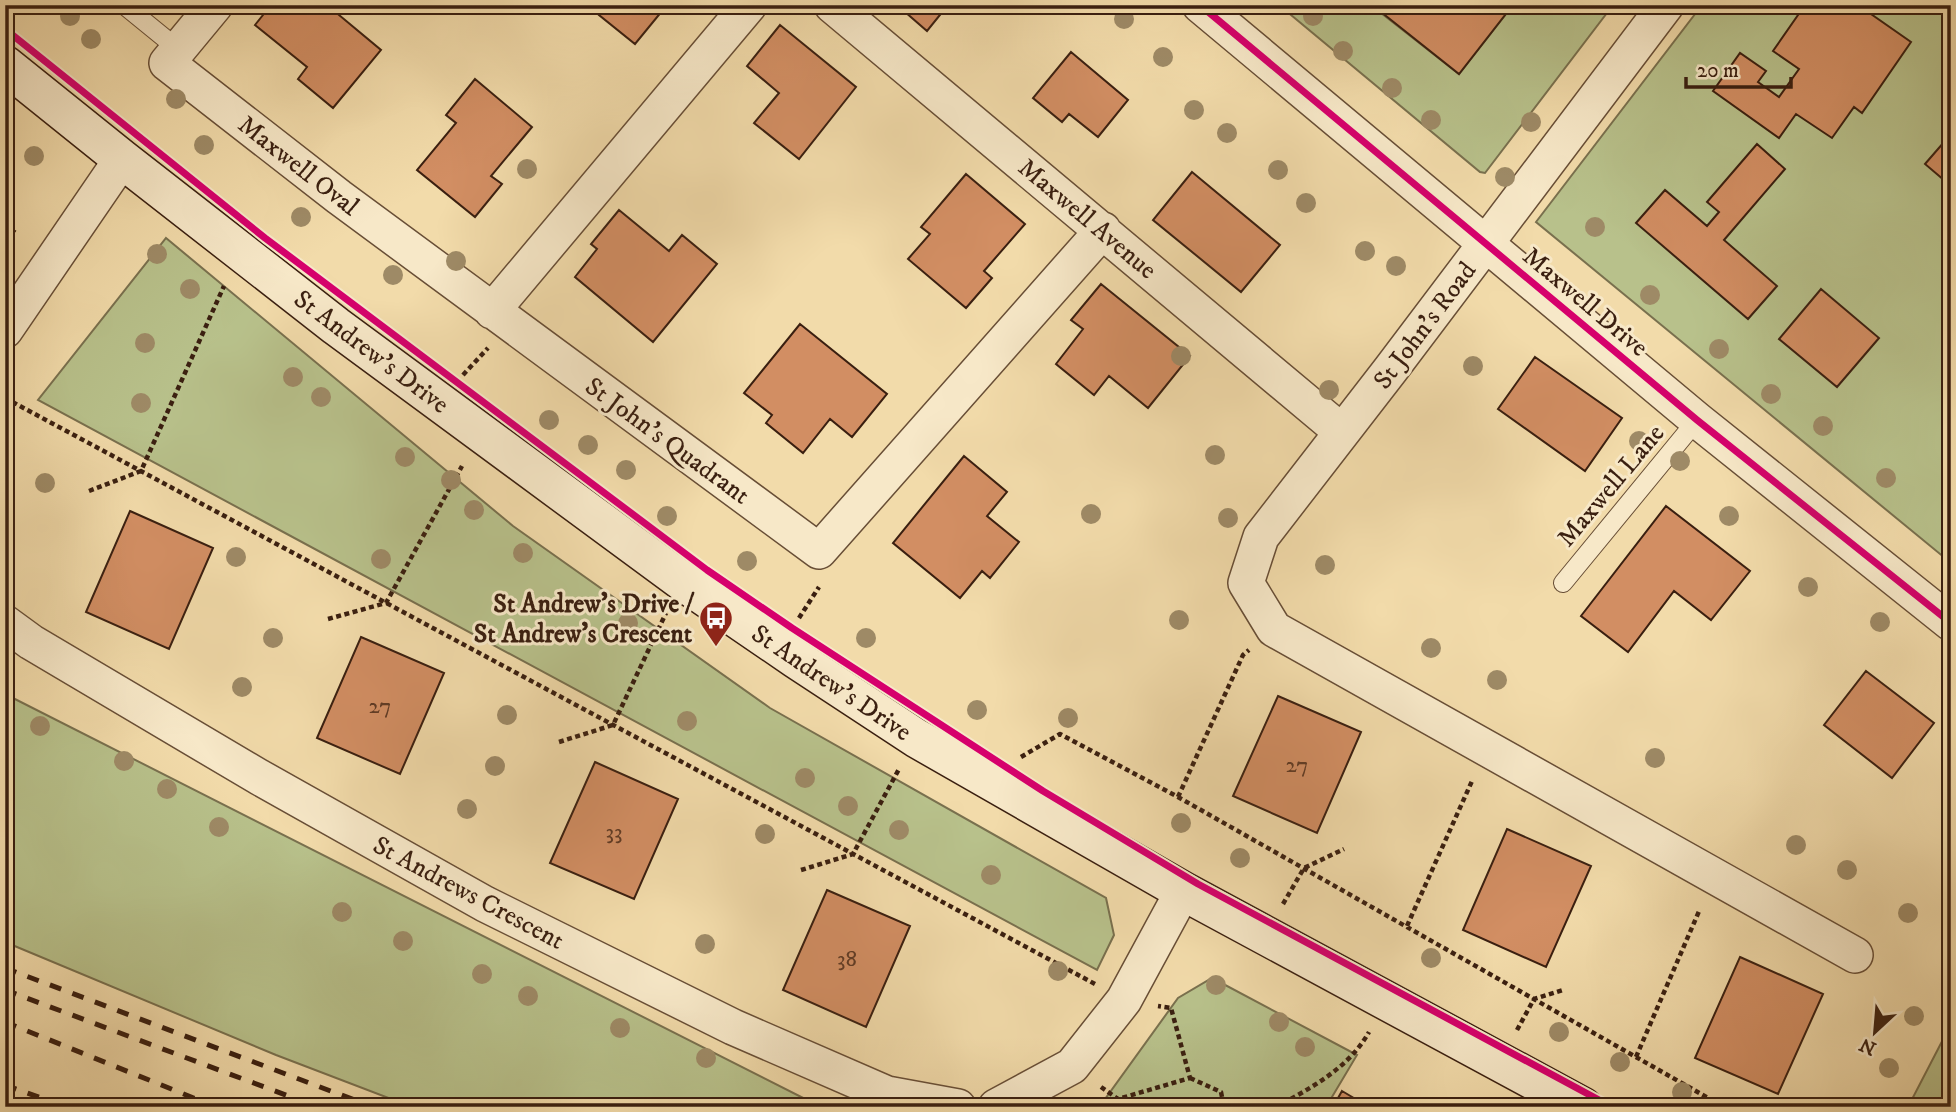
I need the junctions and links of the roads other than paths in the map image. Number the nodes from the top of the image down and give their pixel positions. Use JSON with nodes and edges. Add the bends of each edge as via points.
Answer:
{"nodes":[{"id":1,"x":124,"y":5,"type":"edge"},
{"id":2,"x":215,"y":5,"type":"edge"},
{"id":3,"x":749,"y":5,"type":"edge"},
{"id":4,"x":832,"y":5,"type":"edge"},
{"id":5,"x":1200,"y":5,"type":"edge"},
{"id":6,"x":1666,"y":5,"type":"edge"},
{"id":7,"x":178,"y":49,"type":"junction"},
{"id":8,"x":6,"y":66,"type":"edge"},
{"id":9,"x":121,"y":159,"type":"junction"},
{"id":10,"x":1103,"y":230,"type":"junction"},
{"id":11,"x":1485,"y":244,"type":"junction"},
{"id":12,"x":502,"y":318,"type":"junction"},
{"id":13,"x":5,"y":330,"type":"edge"},
{"id":14,"x":1698,"y":420,"type":"junction"},
{"id":15,"x":1342,"y":432,"type":"junction"},
{"id":16,"x":1563,"y":583,"type":"dead end"},
{"id":17,"x":5,"y":623,"type":"edge"},
{"id":18,"x":1951,"y":623,"type":"edge"},
{"id":19,"x":1184,"y":891,"type":"junction"},
{"id":20,"x":1855,"y":955,"type":"dead end"},
{"id":21,"x":958,"y":1107,"type":"edge"},
{"id":22,"x":996,"y":1107,"type":"edge"},
{"id":23,"x":1583,"y":1107,"type":"edge"}],
"edges":[{"from":1,"to":7,"type":"lane"},
{"from":2,"to":7,"type":"street"},
{"from":3,"to":12,"type":"street"},
{"from":4,"to":10,"type":"street","name":"Maxwell Avenue"},
{"from":5,"to":11,"type":"street","name":"Maxwell Drive"},
{"from":6,"to":11,"type":"street","name":"St John's Road"},
{"from":7,"to":12,"type":"street","name":"Maxwell Oval","via":[[167,63]]},
{"from":8,"to":9,"type":"street","name":"St Andrew's Drive"},
{"from":9,"to":13,"type":"street"},
{"from":9,"to":19,"type":"street","name":"St Andrew's Drive","via":[[439,401],[779,648],[916,738]]},
{"from":10,"to":12,"type":"street","name":"St John's Quadrant","via":[[819,551]]},
{"from":10,"to":15,"type":"street","name":"Maxwell Avenue"},
{"from":11,"to":14,"type":"street","name":"Maxwell Drive"},
{"from":11,"to":15,"type":"street","name":"St John's Road"},
{"from":14,"to":16,"type":"lane","name":"Maxwell Lane"},
{"from":14,"to":18,"type":"street","name":"Maxwell Drive"},
{"from":15,"to":20,"type":"street","name":"St John's Road","via":[[1261,537],[1245,583],[1274,629]]},
{"from":17,"to":21,"type":"street","name":"St Andrews Crescent","via":[[259,777],[485,904],[733,1027],[887,1094]]},
{"from":19,"to":22,"type":"street","via":[[1124,1000],[1072,1066]]},
{"from":19,"to":23,"type":"street","name":"St Andrew's Drive"}]}
